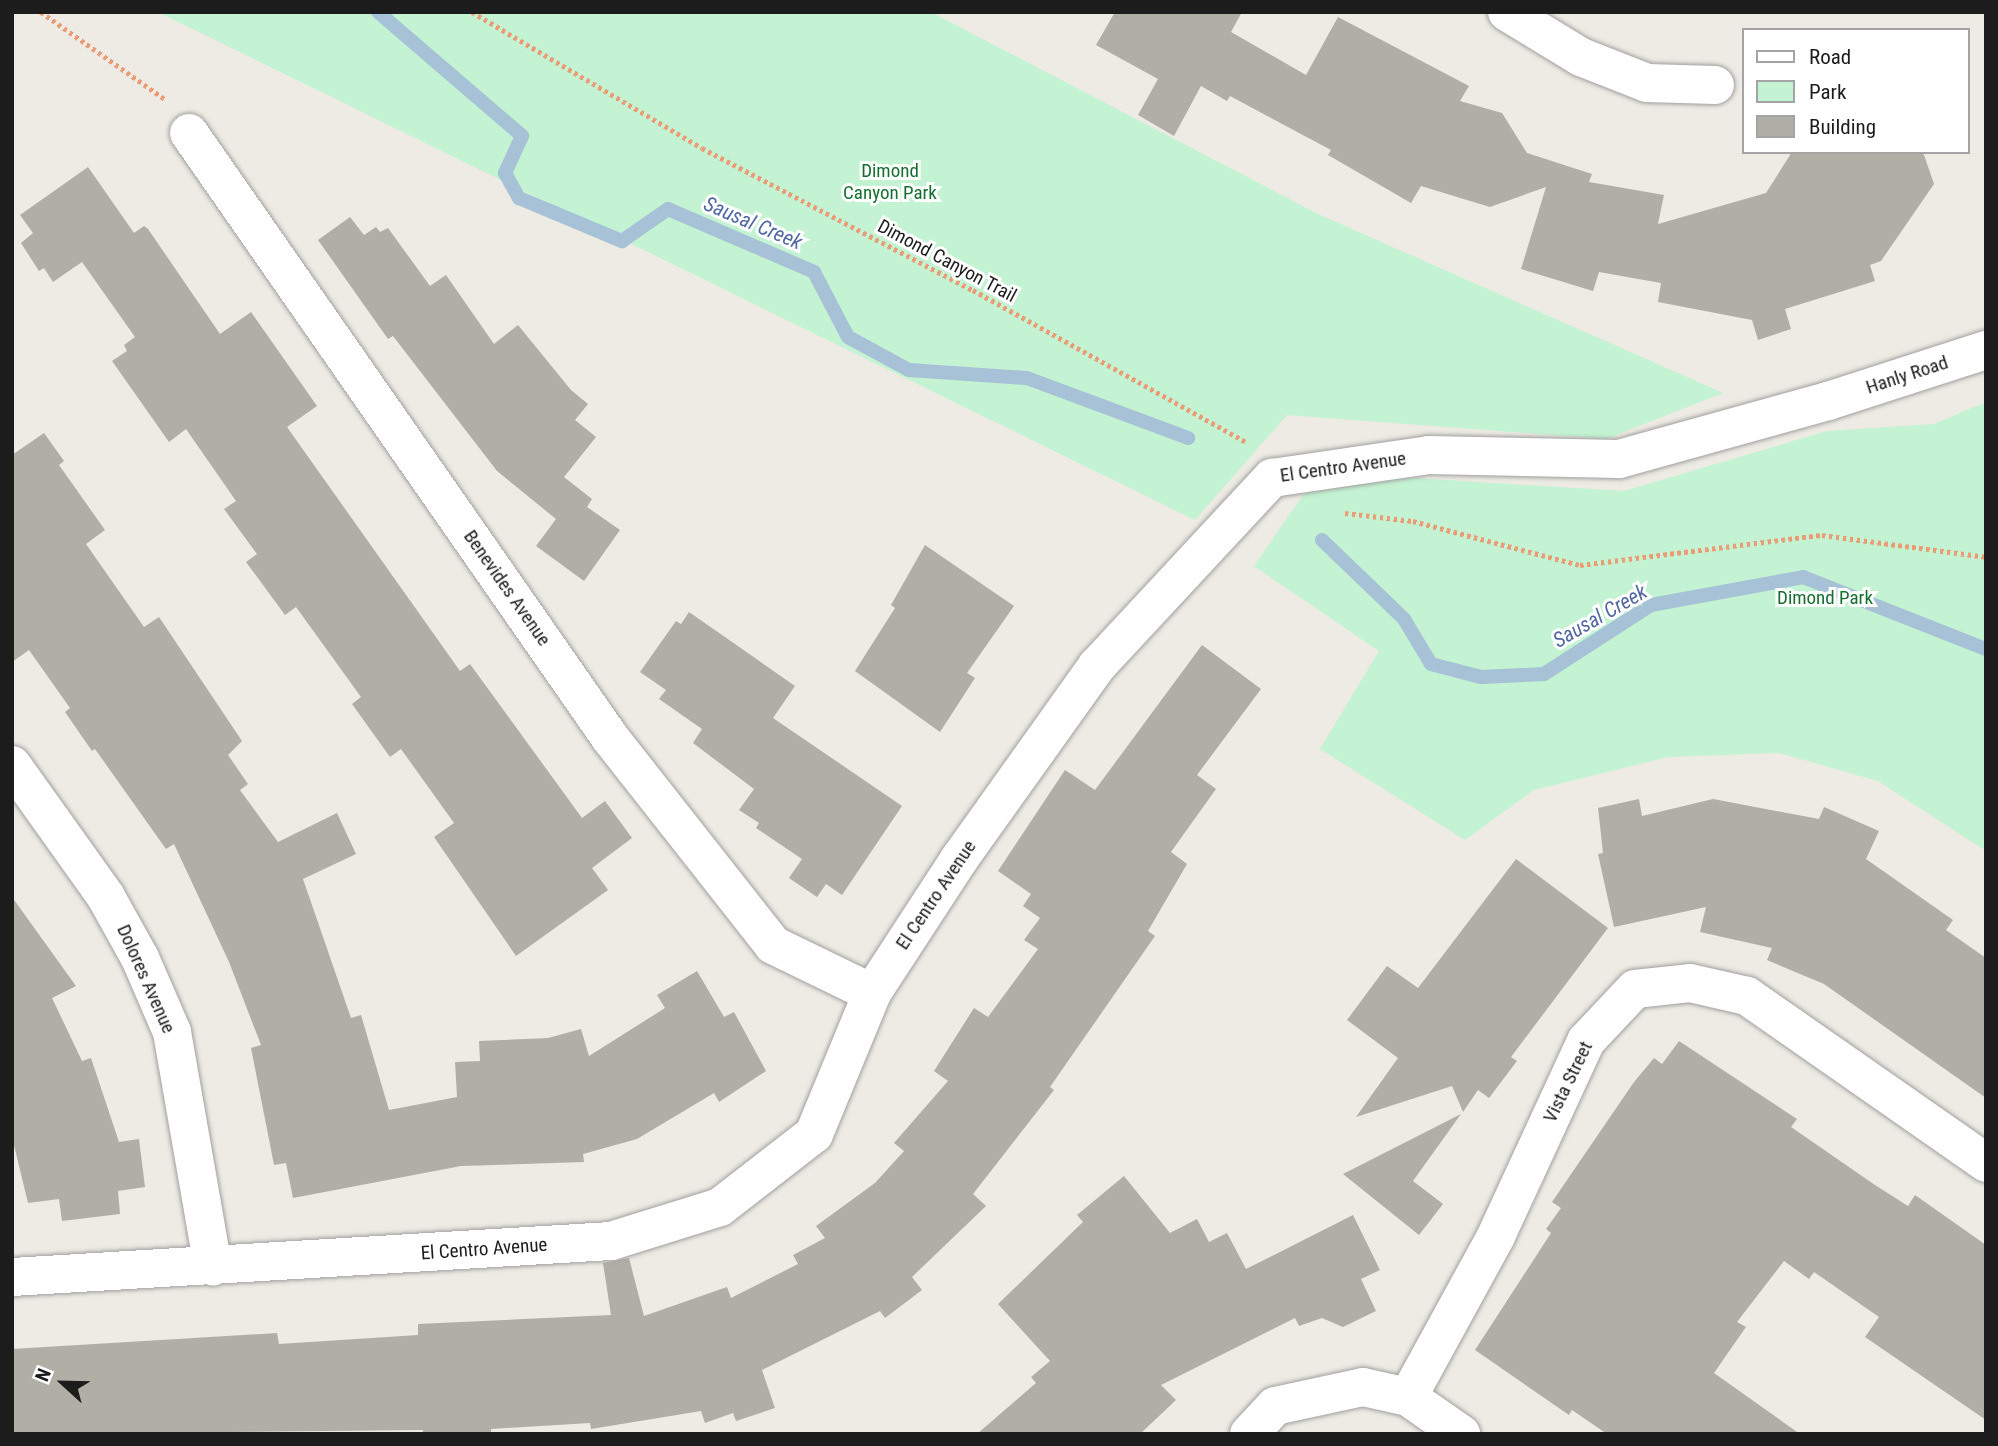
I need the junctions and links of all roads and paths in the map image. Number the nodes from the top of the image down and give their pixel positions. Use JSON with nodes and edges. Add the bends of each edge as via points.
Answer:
{"nodes":[{"id":1,"x":41,"y":12,"type":"edge"},
{"id":2,"x":472,"y":12,"type":"edge"},
{"id":3,"x":1507,"y":12,"type":"edge"},
{"id":4,"x":1715,"y":85,"type":"dead end"},
{"id":5,"x":189,"y":133,"type":"joint"},
{"id":6,"x":1986,"y":349,"type":"edge"},
{"id":7,"x":1828,"y":401,"type":"joint"},
{"id":8,"x":1252,"y":445,"type":"dead end"},
{"id":9,"x":1336,"y":512,"type":"dead end"},
{"id":10,"x":1986,"y":557,"type":"edge"},
{"id":11,"x":12,"y":765,"type":"edge"},
{"id":12,"x":872,"y":993,"type":"junction"},
{"id":13,"x":1986,"y":1163,"type":"edge"},
{"id":14,"x":213,"y":1265,"type":"junction"},
{"id":15,"x":12,"y":1277,"type":"edge"},
{"id":16,"x":1408,"y":1397,"type":"junction"},
{"id":17,"x":1249,"y":1434,"type":"edge"},
{"id":18,"x":1461,"y":1434,"type":"edge"}],
"edges":[{"from":1,"to":5,"type":"path","via":[[164,97]]},
{"from":2,"to":8,"type":"path","name":"Dimond Canyon Trail","via":[[702,148],[974,290]]},
{"from":3,"to":4,"type":"street","via":[[1581,57],[1647,83]]},
{"from":5,"to":12,"type":"street","name":"Benevides Avenue","via":[[611,739],[773,945]]},
{"from":6,"to":7,"type":"street","name":"Hanly Road"},
{"from":7,"to":12,"type":"street","name":"El Centro Avenue","via":[[1619,459],[1429,455],[1272,478],[1097,666],[960,858]]},
{"from":9,"to":10,"type":"path","via":[[1413,521],[1580,565],[1822,535]]},
{"from":11,"to":14,"type":"street","name":"Dolores Avenue","via":[[106,897],[172,1032]]},
{"from":12,"to":14,"type":"street","name":"El Centro Avenue","via":[[814,1134],[720,1207],[611,1241]]},
{"from":13,"to":16,"type":"street","name":"Vista Street","via":[[1746,996],[1690,983],[1634,989],[1586,1041],[1496,1236]]},
{"from":14,"to":15,"type":"street","name":"El Centro Avenue"},
{"from":16,"to":17,"type":"street","via":[[1363,1387],[1275,1406]]},
{"from":16,"to":18,"type":"street"}]}
